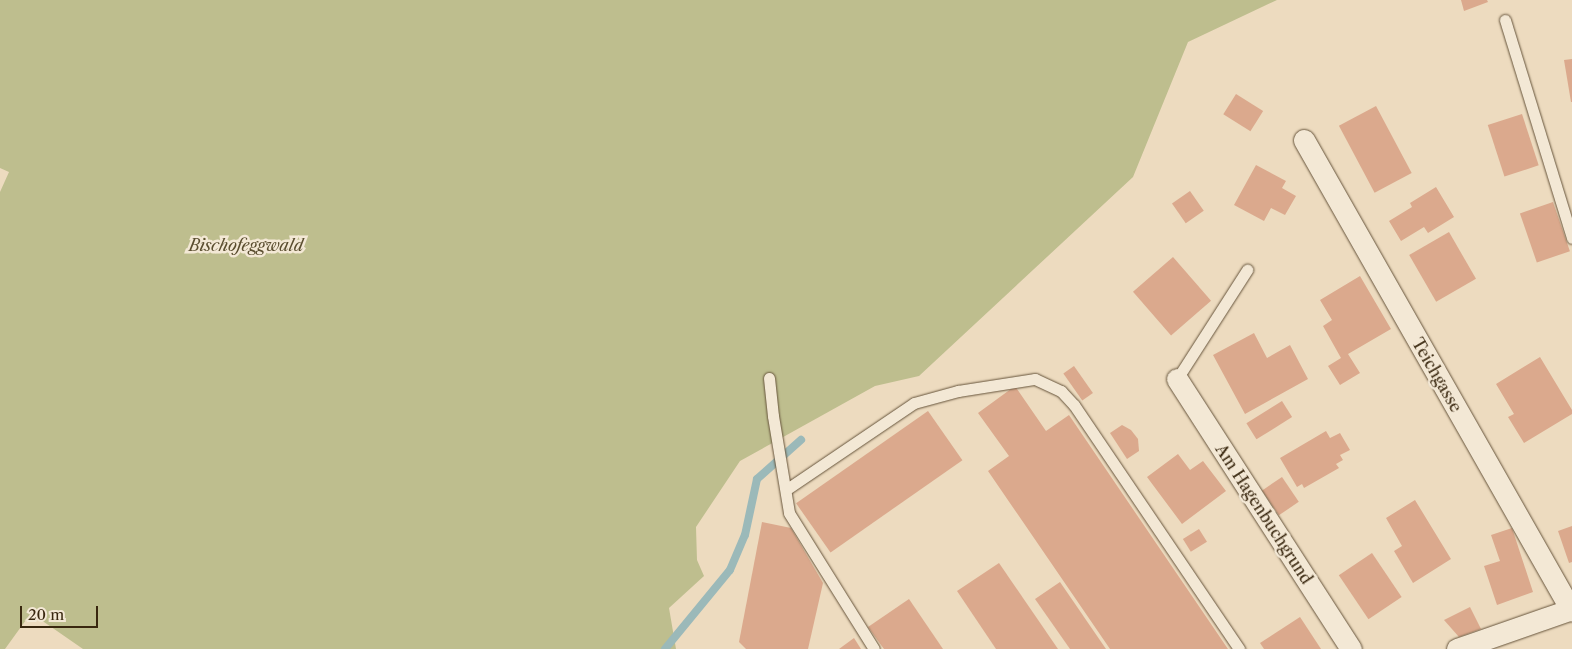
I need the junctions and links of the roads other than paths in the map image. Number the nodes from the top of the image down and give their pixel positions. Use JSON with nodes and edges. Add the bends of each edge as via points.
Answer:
{"nodes":[{"id":1,"x":1505,"y":20,"type":"dead end"},
{"id":2,"x":1304,"y":140,"type":"dead end"},
{"id":3,"x":1572,"y":238,"type":"edge"},
{"id":4,"x":1247,"y":270,"type":"dead end"},
{"id":5,"x":769,"y":378,"type":"dead end"},
{"id":6,"x":1177,"y":379,"type":"joint"},
{"id":7,"x":787,"y":489,"type":"junction"},
{"id":8,"x":1571,"y":610,"type":"edge"},
{"id":9,"x":874,"y":649,"type":"edge"},
{"id":10,"x":1239,"y":649,"type":"edge"},
{"id":11,"x":1351,"y":649,"type":"edge"},
{"id":12,"x":1457,"y":649,"type":"edge"}],
"edges":[{"from":1,"to":3,"type":"lane"},
{"from":2,"to":8,"type":"street","name":"Teichgasse"},
{"from":4,"to":6,"type":"lane"},
{"from":5,"to":7,"type":"lane"},
{"from":6,"to":11,"type":"street","name":"Am Hagenbuchgrund"},
{"from":7,"to":9,"type":"lane","via":[[790,513]]},
{"from":7,"to":10,"type":"lane","via":[[914,403],[958,391],[1035,379],[1061,391],[1074,405]]},
{"from":8,"to":12,"type":"street"}]}
